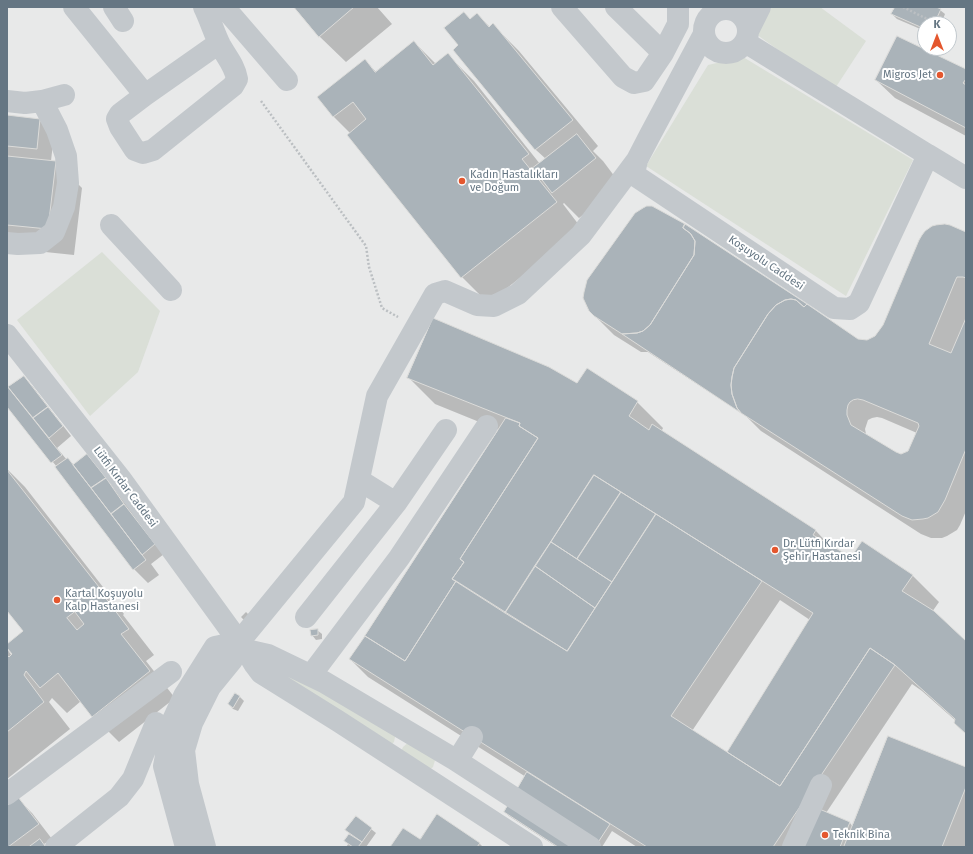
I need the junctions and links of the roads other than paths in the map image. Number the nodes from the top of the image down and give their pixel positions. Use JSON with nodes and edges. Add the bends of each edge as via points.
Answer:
{"nodes":[{"id":1,"x":74,"y":7,"type":"edge"},
{"id":2,"x":562,"y":7,"type":"edge"},
{"id":3,"x":616,"y":7,"type":"edge"},
{"id":4,"x":678,"y":7,"type":"edge"},
{"id":5,"x":760,"y":7,"type":"edge"},
{"id":6,"x":214,"y":9,"type":"edge"},
{"id":7,"x":716,"y":10,"type":"edge"},
{"id":8,"x":704,"y":34,"type":"junction"},
{"id":9,"x":747,"y":36,"type":"junction"},
{"id":10,"x":220,"y":43,"type":"junction"},
{"id":11,"x":663,"y":53,"type":"junction"},
{"id":12,"x":287,"y":80,"type":"dead end"},
{"id":13,"x":64,"y":95,"type":"dead end"},
{"id":14,"x":145,"y":95,"type":"junction"},
{"id":15,"x":7,"y":101,"type":"edge"},
{"id":16,"x":42,"y":101,"type":"junction"},
{"id":17,"x":928,"y":155,"type":"junction"},
{"id":18,"x":637,"y":160,"type":"junction"},
{"id":19,"x":966,"y":178,"type":"edge"},
{"id":20,"x":111,"y":225,"type":"dead end"},
{"id":21,"x":7,"y":243,"type":"edge"},
{"id":22,"x":172,"y":290,"type":"dead end"},
{"id":23,"x":7,"y":335,"type":"edge"},
{"id":24,"x":487,"y":426,"type":"dead end"},
{"id":25,"x":446,"y":430,"type":"dead end"},
{"id":26,"x":359,"y":480,"type":"junction"},
{"id":27,"x":396,"y":503,"type":"junction"},
{"id":28,"x":306,"y":617,"type":"dead end"},
{"id":29,"x":243,"y":646,"type":"junction"},
{"id":30,"x":171,"y":672,"type":"dead end"},
{"id":31,"x":311,"y":675,"type":"junction"},
{"id":32,"x":156,"y":723,"type":"dead end"},
{"id":33,"x":472,"y":737,"type":"dead end"},
{"id":34,"x":456,"y":760,"type":"junction"},
{"id":35,"x":437,"y":785,"type":"junction"},
{"id":36,"x":821,"y":785,"type":"dead end"},
{"id":37,"x":7,"y":794,"type":"edge"},
{"id":38,"x":56,"y":847,"type":"edge"},
{"id":39,"x":186,"y":847,"type":"edge"},
{"id":40,"x":205,"y":847,"type":"edge"},
{"id":41,"x":532,"y":847,"type":"edge"},
{"id":42,"x":590,"y":847,"type":"edge"},
{"id":43,"x":792,"y":847,"type":"edge"}],
"edges":[{"from":1,"to":14,"type":"street"},
{"from":2,"to":11,"type":"street","via":[[623,77],[634,83],[644,81]]},
{"from":3,"to":11,"type":"street"},
{"from":4,"to":11,"type":"street","via":[[678,24]]},
{"from":5,"to":9,"type":"street"},
{"from":6,"to":10,"type":"street"},
{"from":6,"to":12,"type":"street"},
{"from":7,"to":8,"type":"street","via":[[706,21]]},
{"from":7,"to":9,"type":"street","via":[[727,9],[740,13],[747,24]]},
{"from":8,"to":9,"type":"street","via":[[710,46],[722,52],[741,47]]},
{"from":8,"to":18,"type":"street"},
{"from":9,"to":17,"type":"street"},
{"from":10,"to":14,"type":"street"},
{"from":10,"to":14,"type":"street","via":[[236,73],[237,79],[233,86],[153,150],[143,153],[135,150],[117,120],[120,114]]},
{"from":13,"to":16,"type":"street"},
{"from":15,"to":16,"type":"street"},
{"from":16,"to":21,"type":"street","via":[[57,130],[66,156],[68,183],[64,207],[54,232],[40,243]]},
{"from":17,"to":18,"type":"street","name":"Koşuyolu Caddesi","via":[[859,303],[850,309],[834,308],[636,176]]},
{"from":17,"to":19,"type":"street"},
{"from":18,"to":26,"type":"street","via":[[581,235],[518,294],[494,306],[477,305],[445,291],[435,294],[377,396]]},
{"from":20,"to":22,"type":"street"},
{"from":23,"to":29,"type":"street","name":"Lütfi Kırdar Caddesi","via":[[120,478]]},
{"from":24,"to":31,"type":"street","via":[[399,558]]},
{"from":25,"to":27,"type":"street"},
{"from":26,"to":27,"type":"street"},
{"from":26,"to":29,"type":"street","via":[[354,502]]},
{"from":27,"to":28,"type":"street"},
{"from":29,"to":31,"type":"street"},
{"from":29,"to":35,"type":"street","name":"Lütfi Kırdar Caddesi","via":[[261,673]]},
{"from":29,"to":39,"type":"street","via":[[215,647],[184,696],[173,720],[164,766]]},
{"from":29,"to":40,"type":"street","via":[[210,687],[192,723],[184,750],[188,784]]},
{"from":30,"to":37,"type":"street"},
{"from":31,"to":34,"type":"street"},
{"from":32,"to":38,"type":"street","via":[[133,779],[119,797]]},
{"from":33,"to":34,"type":"street"},
{"from":34,"to":35,"type":"street","via":[[445,763],[440,768]]},
{"from":34,"to":42,"type":"street"},
{"from":35,"to":41,"type":"street","name":"Lütfi Kırdar Caddesi"},
{"from":36,"to":43,"type":"street"}]}
